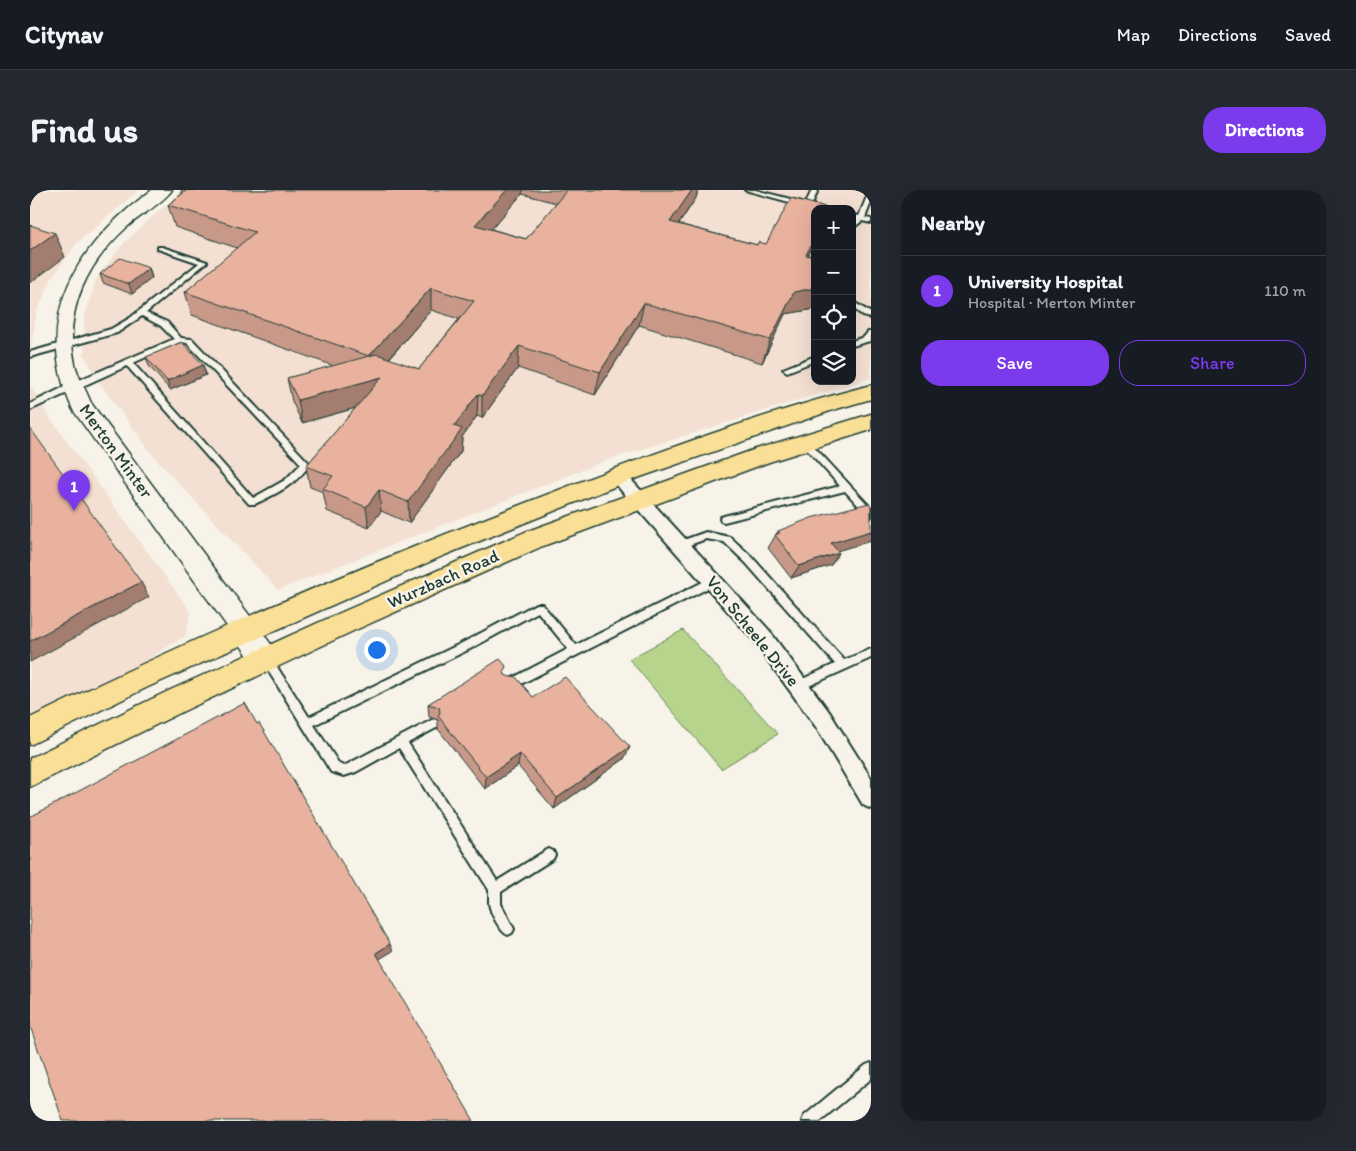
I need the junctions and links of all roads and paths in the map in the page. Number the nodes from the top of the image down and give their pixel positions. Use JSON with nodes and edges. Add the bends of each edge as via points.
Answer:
{"nodes":[{"id":1,"x":163,"y":190,"type":"edge"},
{"id":2,"x":748,"y":190,"type":"edge"},
{"id":3,"x":815,"y":190,"type":"edge"},
{"id":4,"x":871,"y":194,"type":"edge"},
{"id":5,"x":808,"y":205,"type":"junction"},
{"id":6,"x":811,"y":206,"type":"edge"},
{"id":7,"x":856,"y":217,"type":"edge"},
{"id":8,"x":861,"y":219,"type":"junction"},
{"id":9,"x":871,"y":221,"type":"edge"},
{"id":10,"x":856,"y":223,"type":"edge"},
{"id":11,"x":160,"y":248,"type":"dead end"},
{"id":12,"x":856,"y":306,"type":"edge"},
{"id":13,"x":140,"y":313,"type":"junction"},
{"id":14,"x":871,"y":316,"type":"edge"},
{"id":15,"x":870,"y":338,"type":"edge"},
{"id":16,"x":179,"y":340,"type":"junction"},
{"id":17,"x":856,"y":343,"type":"edge"},
{"id":18,"x":63,"y":345,"type":"junction"},
{"id":19,"x":30,"y":355,"type":"edge"},
{"id":20,"x":811,"y":360,"type":"edge"},
{"id":21,"x":128,"y":362,"type":"junction"},
{"id":22,"x":787,"y":369,"type":"dead end"},
{"id":23,"x":73,"y":386,"type":"junction"},
{"id":24,"x":871,"y":392,"type":"edge"},
{"id":25,"x":30,"y":407,"type":"edge"},
{"id":26,"x":871,"y":422,"type":"edge"},
{"id":27,"x":805,"y":442,"type":"junction"},
{"id":28,"x":618,"y":476,"type":"junction"},
{"id":29,"x":847,"y":487,"type":"junction"},
{"id":30,"x":640,"y":499,"type":"junction"},
{"id":31,"x":871,"y":514,"type":"edge"},
{"id":32,"x":724,"y":519,"type":"dead end"},
{"id":33,"x":681,"y":544,"type":"junction"},
{"id":34,"x":713,"y":581,"type":"junction"},
{"id":35,"x":246,"y":630,"type":"junction"},
{"id":36,"x":574,"y":650,"type":"junction"},
{"id":37,"x":871,"y":653,"type":"edge"},
{"id":38,"x":266,"y":659,"type":"junction"},
{"id":39,"x":842,"y":666,"type":"junction"},
{"id":40,"x":509,"y":685,"type":"edge"},
{"id":41,"x":798,"y":686,"type":"junction"},
{"id":42,"x":307,"y":723,"type":"junction"},
{"id":43,"x":434,"y":724,"type":"edge"},
{"id":44,"x":30,"y":732,"type":"edge"},
{"id":45,"x":401,"y":742,"type":"junction"},
{"id":46,"x":30,"y":773,"type":"edge"},
{"id":47,"x":871,"y":798,"type":"edge"},
{"id":48,"x":549,"y":855,"type":"dead end"},
{"id":49,"x":495,"y":889,"type":"junction"},
{"id":50,"x":508,"y":929,"type":"dead end"},
{"id":51,"x":871,"y":1070,"type":"edge"},
{"id":52,"x":809,"y":1121,"type":"edge"}],
"edges":[{"from":1,"to":18,"type":"street","name":"Merton Minter","via":[[117,225],[90,253],[71,284],[61,322]]},
{"from":2,"to":5,"type":"lane"},
{"from":3,"to":5,"type":"lane"},
{"from":4,"to":8,"type":"lane"},
{"from":5,"to":6,"type":"lane"},
{"from":7,"to":8,"type":"lane"},
{"from":8,"to":9,"type":"lane"},
{"from":8,"to":10,"type":"lane"},
{"from":11,"to":13,"type":"lane","via":[[204,262]]},
{"from":12,"to":14,"type":"lane"},
{"from":13,"to":16,"type":"lane","via":[[164,324]]},
{"from":13,"to":18,"type":"lane","via":[[114,331]]},
{"from":15,"to":17,"type":"lane"},
{"from":16,"to":21,"type":"lane"},
{"from":16,"to":21,"type":"lane","via":[[188,341],[306,464],[284,487],[252,502]]},
{"from":18,"to":19,"type":"lane"},
{"from":18,"to":23,"type":"street","name":"Merton Minter","via":[[64,364]]},
{"from":20,"to":22,"type":"lane"},
{"from":21,"to":23,"type":"lane"},
{"from":23,"to":25,"type":"lane"},
{"from":23,"to":35,"type":"street","name":"Merton Minter","via":[[81,405]]},
{"from":24,"to":28,"type":"main road","name":"Wurzbach Road","via":[[826,404]]},
{"from":26,"to":27,"type":"main road","name":"Wurzbach Road"},
{"from":27,"to":29,"type":"lane"},
{"from":27,"to":30,"type":"main road","name":"Wurzbach Road"},
{"from":28,"to":30,"type":"street","name":"Von Scheele Drive"},
{"from":28,"to":35,"type":"main road","name":"Wurzbach Road","via":[[436,548]]},
{"from":29,"to":31,"type":"lane"},
{"from":29,"to":32,"type":"lane"},
{"from":30,"to":33,"type":"street","name":"Von Scheele Drive"},
{"from":30,"to":38,"type":"main road","name":"Wurzbach Road","via":[[534,539]]},
{"from":33,"to":34,"type":"street","name":"Von Scheele Drive"},
{"from":33,"to":39,"type":"lane","via":[[706,535],[727,539]]},
{"from":34,"to":36,"type":"lane"},
{"from":34,"to":41,"type":"street","name":"Von Scheele Drive","via":[[761,635]]},
{"from":35,"to":38,"type":"street","name":"Merton Minter"},
{"from":35,"to":44,"type":"main road","name":"Wurzbach Road","via":[[138,678]]},
{"from":36,"to":40,"type":"lane"},
{"from":36,"to":42,"type":"lane","via":[[539,607]]},
{"from":37,"to":39,"type":"lane"},
{"from":38,"to":42,"type":"lane"},
{"from":38,"to":46,"type":"main road","name":"Wurzbach Road"},
{"from":39,"to":41,"type":"lane"},
{"from":41,"to":47,"type":"street","name":"Von Scheele Drive"},
{"from":42,"to":45,"type":"lane","via":[[335,768],[344,771]]},
{"from":43,"to":45,"type":"lane"},
{"from":45,"to":49,"type":"lane"},
{"from":48,"to":49,"type":"lane"},
{"from":49,"to":50,"type":"lane","via":[[495,905]]},
{"from":51,"to":52,"type":"lane"}]}
